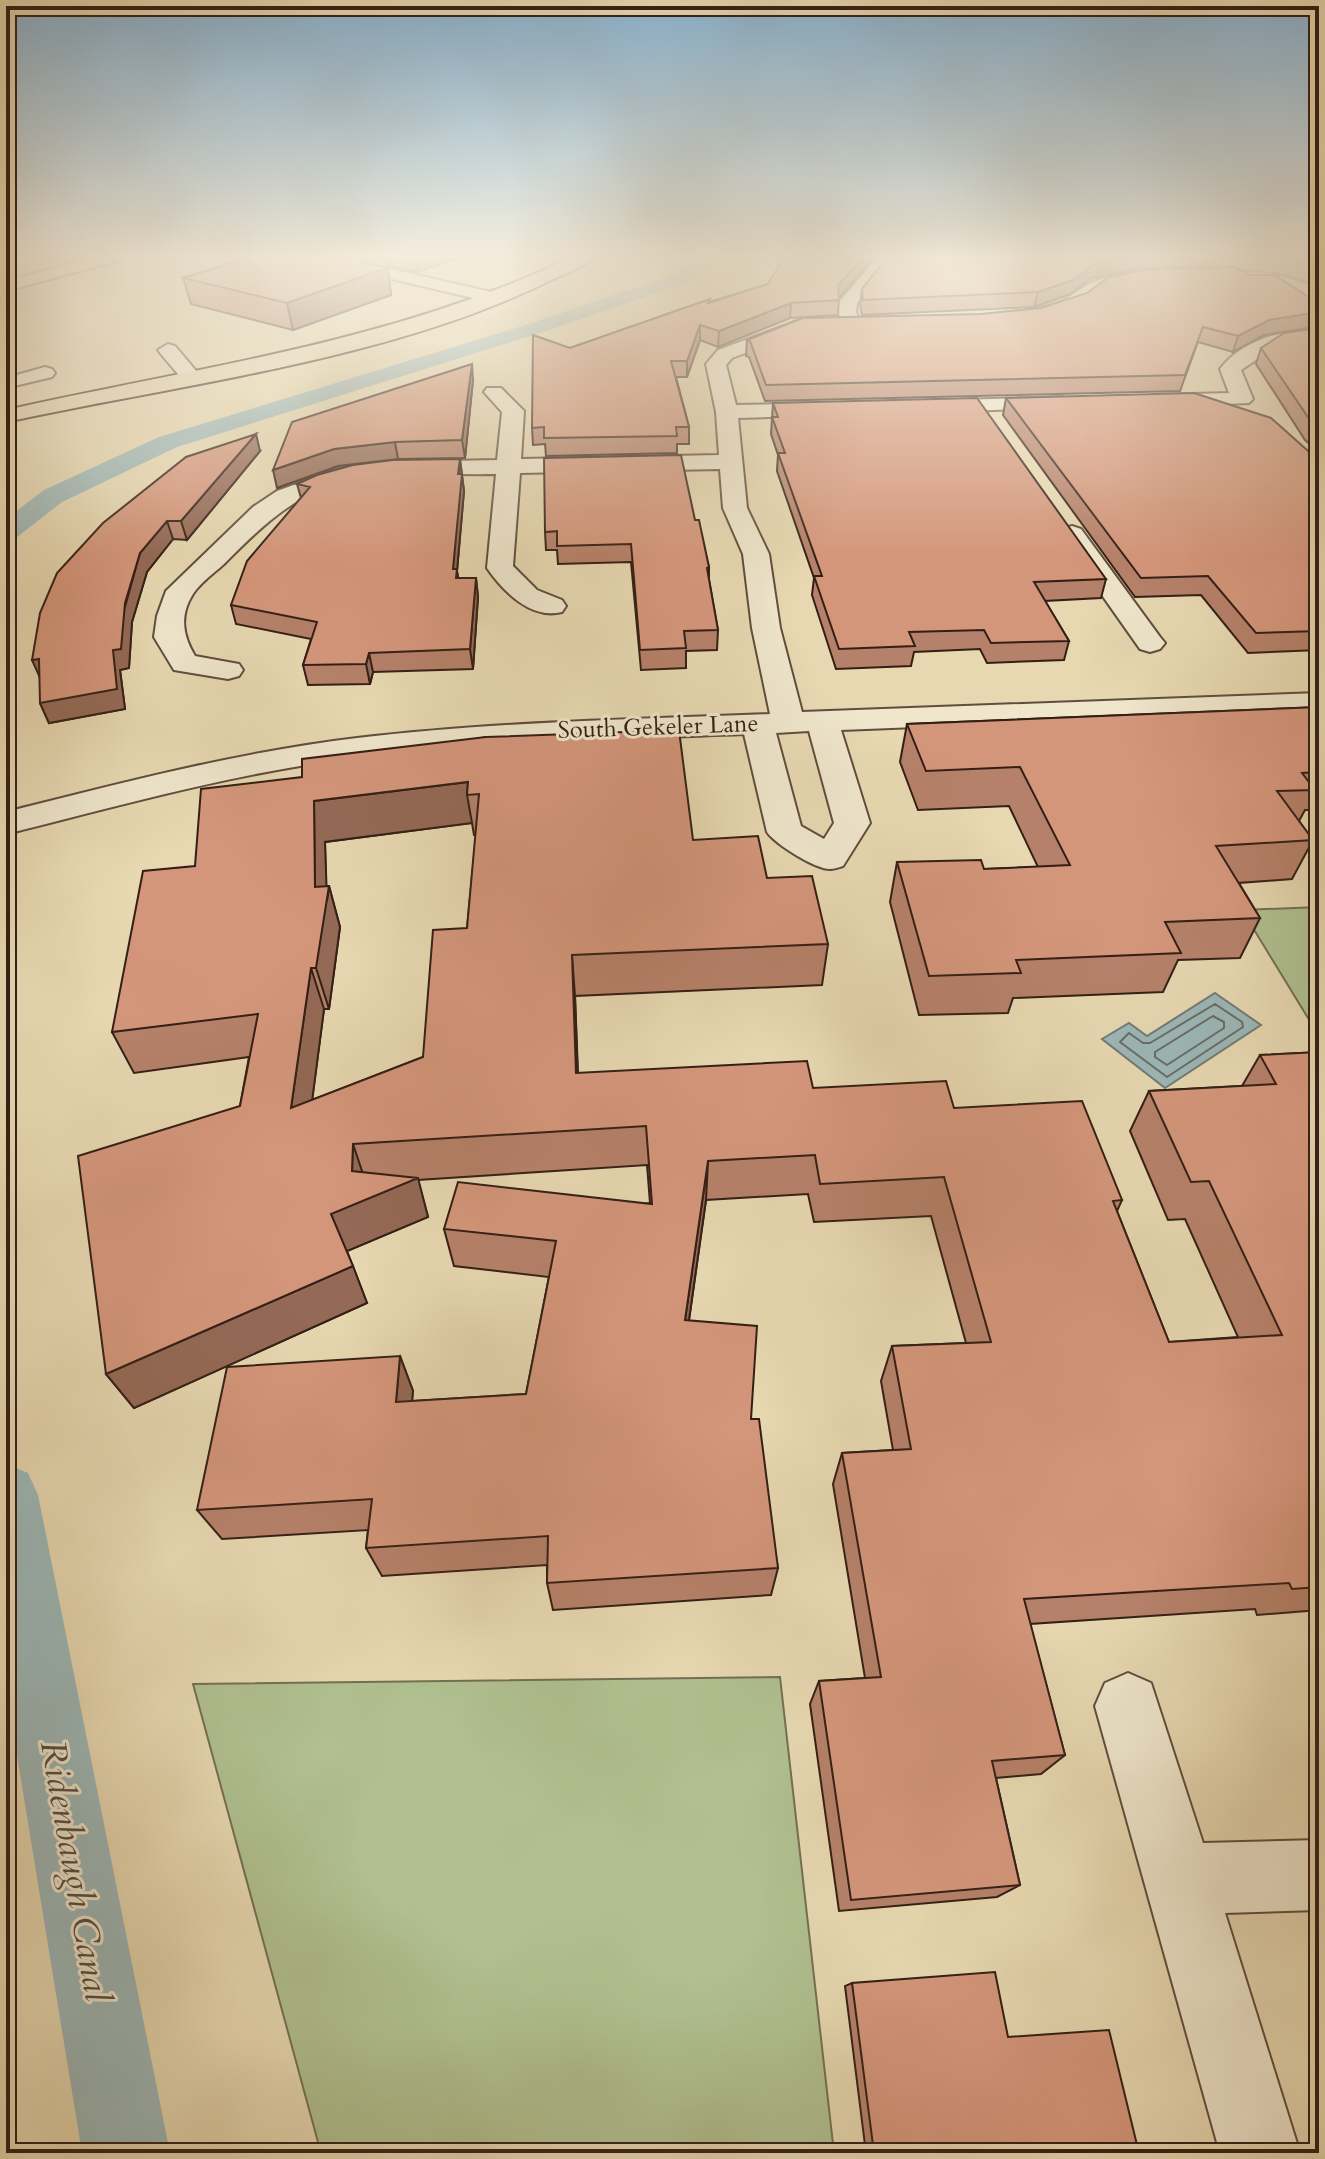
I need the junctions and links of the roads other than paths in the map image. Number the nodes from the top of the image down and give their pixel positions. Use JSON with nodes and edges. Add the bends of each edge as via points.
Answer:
{"nodes":[{"id":1,"x":173,"y":356,"type":"edge"},
{"id":2,"x":282,"y":356,"type":"edge"},
{"id":3,"x":723,"y":356,"type":"edge"},
{"id":4,"x":1245,"y":356,"type":"edge"},
{"id":5,"x":45,"y":373,"type":"dead end"},
{"id":6,"x":190,"y":376,"type":"junction"},
{"id":7,"x":11,"y":383,"type":"dead end"},
{"id":8,"x":494,"y":392,"type":"dead end"},
{"id":9,"x":1242,"y":399,"type":"junction"},
{"id":10,"x":1133,"y":401,"type":"edge"},
{"id":11,"x":1088,"y":403,"type":"edge"},
{"id":12,"x":905,"y":407,"type":"edge"},
{"id":13,"x":845,"y":409,"type":"edge"},
{"id":14,"x":727,"y":412,"type":"junction"},
{"id":15,"x":6,"y":416,"type":"edge"},
{"id":16,"x":1262,"y":417,"type":"edge"},
{"id":17,"x":732,"y":462,"type":"junction"},
{"id":18,"x":508,"y":467,"type":"junction"},
{"id":19,"x":1054,"y":509,"type":"edge"},
{"id":20,"x":552,"y":606,"type":"dead end"},
{"id":21,"x":1150,"y":643,"type":"dead end"},
{"id":22,"x":228,"y":670,"type":"dead end"},
{"id":23,"x":1319,"y":702,"type":"edge"},
{"id":24,"x":789,"y":722,"type":"junction"},
{"id":25,"x":6,"y":823,"type":"edge"},
{"id":26,"x":1128,"y":1706,"type":"dead end"},
{"id":27,"x":1319,"y":1875,"type":"edge"},
{"id":28,"x":1180,"y":1879,"type":"junction"},
{"id":29,"x":1260,"y":2153,"type":"edge"}],
"edges":[{"from":1,"to":6,"type":"street"},
{"from":2,"to":6,"type":"main road"},
{"from":3,"to":14,"type":"street","via":[[716,364]]},
{"from":4,"to":9,"type":"street","via":[[1230,369]]},
{"from":5,"to":7,"type":"street"},
{"from":6,"to":15,"type":"main road"},
{"from":8,"to":18,"type":"street","via":[[513,411]]},
{"from":9,"to":10,"type":"street"},
{"from":9,"to":16,"type":"street"},
{"from":11,"to":12,"type":"street","via":[[988,415]]},
{"from":13,"to":14,"type":"street"},
{"from":14,"to":17,"type":"street"},
{"from":17,"to":18,"type":"street"},
{"from":17,"to":24,"type":"street","via":[[735,508],[756,554],[766,628]]},
{"from":18,"to":20,"type":"street","via":[[500,568],[527,596]]},
{"from":18,"to":22,"type":"street","via":[[338,476],[286,496],[262,512],[180,591],[171,616],[169,637],[185,664]]},
{"from":19,"to":21,"type":"street"},
{"from":23,"to":24,"type":"street","name":"South Gekeler Lane"},
{"from":24,"to":25,"type":"street","name":"South Gekeler Lane","via":[[494,734],[354,748],[118,794]]},
{"from":26,"to":28,"type":"street"},
{"from":27,"to":28,"type":"street"},
{"from":28,"to":29,"type":"street"}]}
